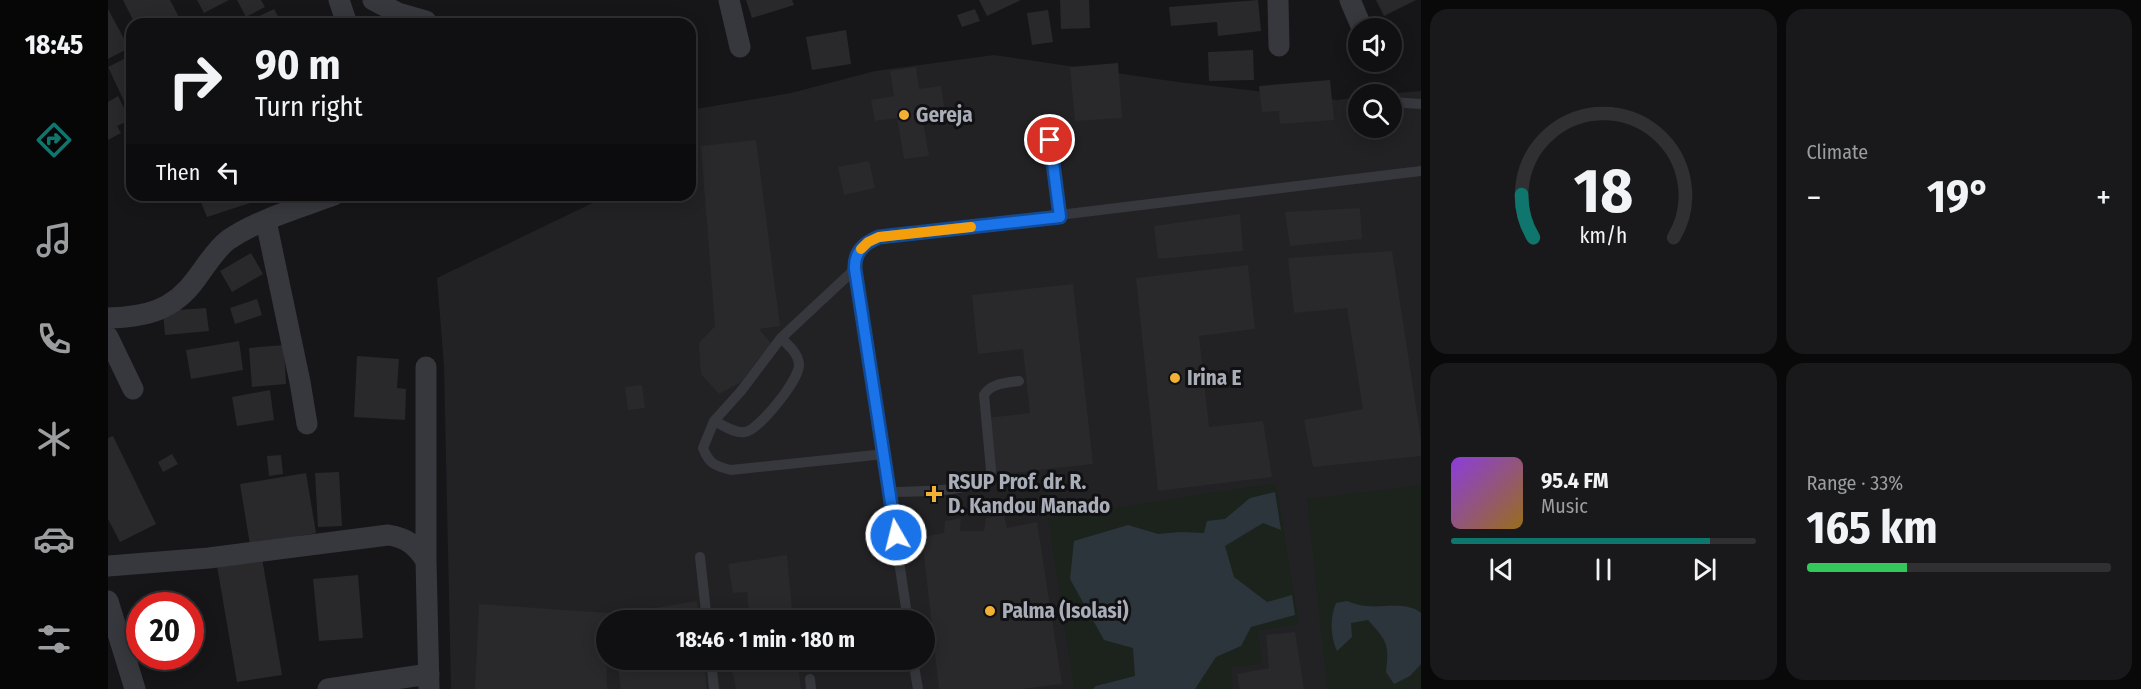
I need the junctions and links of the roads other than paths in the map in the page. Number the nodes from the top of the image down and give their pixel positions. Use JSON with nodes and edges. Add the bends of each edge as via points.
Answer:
{"nodes":[{"id":1,"x":339,"y":0,"type":"edge"},
{"id":2,"x":373,"y":0,"type":"edge"},
{"id":3,"x":729,"y":0,"type":"edge"},
{"id":4,"x":1278,"y":0,"type":"edge"},
{"id":5,"x":1350,"y":0,"type":"edge"},
{"id":6,"x":345,"y":18,"type":"edge"},
{"id":7,"x":414,"y":18,"type":"edge"},
{"id":8,"x":1358,"y":18,"type":"edge"},
{"id":9,"x":1279,"y":46,"type":"dead end"},
{"id":10,"x":740,"y":47,"type":"dead end"},
{"id":11,"x":1402,"y":103,"type":"edge"},
{"id":12,"x":1421,"y":104,"type":"edge"},
{"id":13,"x":1048,"y":120,"type":"dead end"},
{"id":14,"x":1421,"y":171,"type":"edge"},
{"id":15,"x":318,"y":201,"type":"edge"},
{"id":16,"x":1060,"y":217,"type":"junction"},
{"id":17,"x":266,"y":221,"type":"junction"},
{"id":18,"x":855,"y":269,"type":"junction"},
{"id":19,"x":108,"y":318,"type":"edge"},
{"id":20,"x":108,"y":337,"type":"edge"},
{"id":21,"x":781,"y":338,"type":"junction"},
{"id":22,"x":426,"y":367,"type":"dead end"},
{"id":23,"x":1018,"y":381,"type":"dead end"},
{"id":24,"x":133,"y":389,"type":"dead end"},
{"id":25,"x":714,"y":422,"type":"junction"},
{"id":26,"x":307,"y":424,"type":"dead end"},
{"id":27,"x":885,"y":454,"type":"junction"},
{"id":28,"x":890,"y":492,"type":"junction"},
{"id":29,"x":700,"y":557,"type":"dead end"},
{"id":30,"x":426,"y":561,"type":"junction"},
{"id":31,"x":108,"y":566,"type":"edge"},
{"id":32,"x":108,"y":601,"type":"edge"},
{"id":33,"x":706,"y":610,"type":"edge"},
{"id":34,"x":906,"y":610,"type":"edge"},
{"id":35,"x":712,"y":670,"type":"edge"},
{"id":36,"x":915,"y":670,"type":"edge"},
{"id":37,"x":429,"y":681,"type":"edge"},
{"id":38,"x":135,"y":689,"type":"edge"},
{"id":39,"x":328,"y":689,"type":"edge"},
{"id":40,"x":714,"y":689,"type":"edge"},
{"id":41,"x":918,"y":689,"type":"edge"}],
"edges":[{"from":1,"to":6,"type":"street"},
{"from":2,"to":7,"type":"street"},
{"from":3,"to":10,"type":"street"},
{"from":4,"to":9,"type":"street"},
{"from":5,"to":8,"type":"street"},
{"from":11,"to":12,"type":"lane"},
{"from":13,"to":16,"type":"lane"},
{"from":14,"to":16,"type":"lane"},
{"from":15,"to":17,"type":"street"},
{"from":16,"to":18,"type":"lane","via":[[879,237],[858,252]]},
{"from":17,"to":19,"type":"street","via":[[226,241],[171,304],[156,312]]},
{"from":17,"to":26,"type":"street"},
{"from":18,"to":21,"type":"lane"},
{"from":18,"to":27,"type":"lane"},
{"from":20,"to":24,"type":"street"},
{"from":21,"to":25,"type":"lane"},
{"from":21,"to":25,"type":"lane","via":[[797,354],[800,366],[793,382],[755,428],[744,433]]},
{"from":22,"to":30,"type":"street"},
{"from":23,"to":28,"type":"lane","via":[[993,386],[984,396],[990,477],[958,487]]},
{"from":25,"to":27,"type":"lane","via":[[703,448],[707,459],[731,470]]},
{"from":27,"to":28,"type":"lane"},
{"from":28,"to":34,"type":"lane"},
{"from":29,"to":33,"type":"lane"},
{"from":30,"to":31,"type":"street","via":[[412,543],[388,534],[210,558]]},
{"from":30,"to":37,"type":"street"},
{"from":32,"to":38,"type":"street"},
{"from":35,"to":40,"type":"lane"},
{"from":36,"to":41,"type":"lane"},
{"from":37,"to":39,"type":"street"}]}
